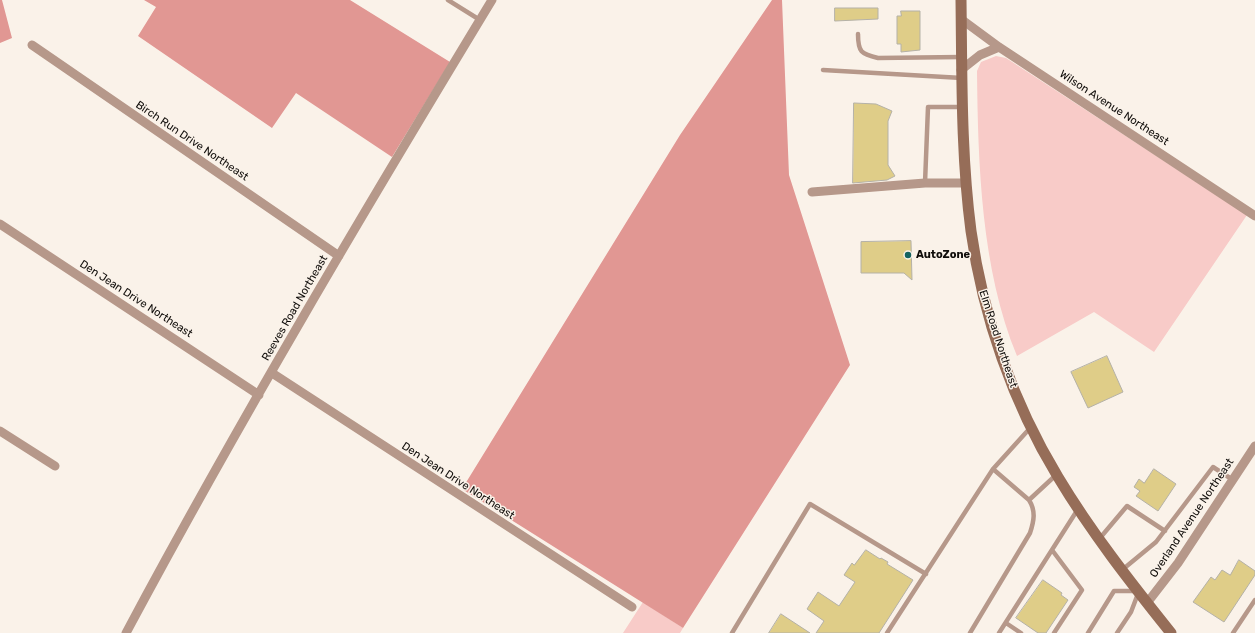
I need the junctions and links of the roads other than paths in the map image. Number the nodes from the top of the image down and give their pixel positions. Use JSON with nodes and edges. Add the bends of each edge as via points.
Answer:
{"nodes":[{"id":1,"x":448,"y":0,"type":"edge"},
{"id":2,"x":492,"y":0,"type":"edge"},
{"id":3,"x":961,"y":0,"type":"edge"},
{"id":4,"x":961,"y":19,"type":"junction"},
{"id":5,"x":480,"y":20,"type":"junction"},
{"id":6,"x":858,"y":34,"type":"dead end"},
{"id":7,"x":32,"y":46,"type":"dead end"},
{"id":8,"x":999,"y":47,"type":"junction"},
{"id":9,"x":961,"y":57,"type":"junction"},
{"id":10,"x":823,"y":70,"type":"dead end"},
{"id":11,"x":962,"y":74,"type":"junction"},
{"id":12,"x":963,"y":107,"type":"junction"},
{"id":13,"x":966,"y":182,"type":"junction"},
{"id":14,"x":925,"y":183,"type":"junction"},
{"id":15,"x":812,"y":192,"type":"dead end"},
{"id":16,"x":1255,"y":216,"type":"edge"},
{"id":17,"x":0,"y":224,"type":"edge"},
{"id":18,"x":339,"y":256,"type":"junction"},
{"id":19,"x":272,"y":373,"type":"junction"},
{"id":20,"x":259,"y":395,"type":"junction"},
{"id":21,"x":1031,"y":427,"type":"junction"},
{"id":22,"x":0,"y":431,"type":"edge"},
{"id":23,"x":1255,"y":446,"type":"edge"},
{"id":24,"x":55,"y":466,"type":"dead end"},
{"id":25,"x":993,"y":469,"type":"junction"},
{"id":26,"x":1056,"y":475,"type":"junction"},
{"id":27,"x":1233,"y":480,"type":"junction"},
{"id":28,"x":1029,"y":500,"type":"junction"},
{"id":29,"x":1078,"y":509,"type":"junction"},
{"id":30,"x":1165,"y":531,"type":"junction"},
{"id":31,"x":1100,"y":539,"type":"junction"},
{"id":32,"x":1052,"y":550,"type":"junction"},
{"id":33,"x":1122,"y":570,"type":"junction"},
{"id":34,"x":926,"y":574,"type":"junction"},
{"id":35,"x":1139,"y":592,"type":"junction"},
{"id":36,"x":1255,"y":600,"type":"edge"},
{"id":37,"x":1147,"y":603,"type":"junction"},
{"id":38,"x":632,"y":607,"type":"dead end"},
{"id":39,"x":1006,"y":623,"type":"junction"},
{"id":40,"x":126,"y":633,"type":"edge"},
{"id":41,"x":732,"y":633,"type":"edge"},
{"id":42,"x":887,"y":633,"type":"edge"},
{"id":43,"x":970,"y":633,"type":"edge"},
{"id":44,"x":999,"y":633,"type":"edge"},
{"id":45,"x":1021,"y":633,"type":"edge"},
{"id":46,"x":1054,"y":633,"type":"edge"},
{"id":47,"x":1088,"y":633,"type":"edge"},
{"id":48,"x":1117,"y":633,"type":"edge"},
{"id":49,"x":1171,"y":633,"type":"edge"},
{"id":50,"x":1233,"y":633,"type":"edge"}],
"edges":[{"from":1,"to":5,"type":"lane"},
{"from":2,"to":5,"type":"street","name":"Reeves Road Northeast"},
{"from":3,"to":4,"type":"main road","name":"Elm Road Northeast"},
{"from":4,"to":8,"type":"street","name":"Wilson Avenue Northeast"},
{"from":4,"to":9,"type":"main road","name":"Elm Road Northeast"},
{"from":5,"to":18,"type":"street","name":"Reeves Road Northeast"},
{"from":6,"to":9,"type":"lane","via":[[858,47],[863,53],[878,58]]},
{"from":7,"to":18,"type":"street","name":"Birch Run Drive Northeast"},
{"from":8,"to":11,"type":"street","via":[[980,55]]},
{"from":8,"to":16,"type":"street","name":"Wilson Avenue Northeast"},
{"from":9,"to":11,"type":"main road","name":"Elm Road Northeast"},
{"from":10,"to":11,"type":"lane"},
{"from":11,"to":12,"type":"main road","name":"Elm Road Northeast"},
{"from":12,"to":13,"type":"main road","name":"Elm Road Northeast"},
{"from":12,"to":14,"type":"lane","via":[[928,107]]},
{"from":13,"to":14,"type":"street"},
{"from":13,"to":21,"type":"main road","name":"Elm Road Northeast","via":[[971,232],[983,295],[1004,364]]},
{"from":14,"to":15,"type":"street"},
{"from":17,"to":20,"type":"street","name":"Den Jean Drive Northeast"},
{"from":18,"to":19,"type":"street","name":"Reeves Road Northeast"},
{"from":19,"to":20,"type":"street","name":"Reeves Road Northeast"},
{"from":19,"to":38,"type":"street","name":"Den Jean Drive Northeast"},
{"from":20,"to":40,"type":"street","name":"Reeves Road Northeast"},
{"from":21,"to":25,"type":"lane"},
{"from":21,"to":26,"type":"main road","name":"Elm Road Northeast"},
{"from":22,"to":24,"type":"street"},
{"from":23,"to":27,"type":"street","name":"Overland Avenue Northeast"},
{"from":25,"to":28,"type":"lane"},
{"from":25,"to":34,"type":"lane"},
{"from":26,"to":28,"type":"lane"},
{"from":26,"to":29,"type":"main road","name":"Elm Road Northeast"},
{"from":27,"to":30,"type":"lane","via":[[1213,467]]},
{"from":27,"to":37,"type":"street","name":"Overland Avenue Northeast"},
{"from":28,"to":43,"type":"lane","via":[[1034,515],[1030,533]]},
{"from":29,"to":31,"type":"main road","name":"Elm Road Northeast"},
{"from":29,"to":32,"type":"lane"},
{"from":30,"to":31,"type":"lane","via":[[1127,506]]},
{"from":30,"to":33,"type":"lane","via":[[1156,542]]},
{"from":31,"to":33,"type":"main road","name":"Elm Road Northeast"},
{"from":32,"to":39,"type":"lane"},
{"from":32,"to":46,"type":"lane","via":[[1082,590]]},
{"from":33,"to":35,"type":"main road","name":"Elm Road Northeast"},
{"from":34,"to":41,"type":"lane","via":[[810,504]]},
{"from":34,"to":42,"type":"lane"},
{"from":35,"to":37,"type":"main road","name":"Elm Road Northeast"},
{"from":35,"to":47,"type":"lane","via":[[1114,591]]},
{"from":35,"to":48,"type":"lane","via":[[1131,612]]},
{"from":36,"to":50,"type":"lane"},
{"from":37,"to":49,"type":"main road","name":"Elm Road Northeast"},
{"from":39,"to":44,"type":"lane"},
{"from":39,"to":45,"type":"lane"}]}
